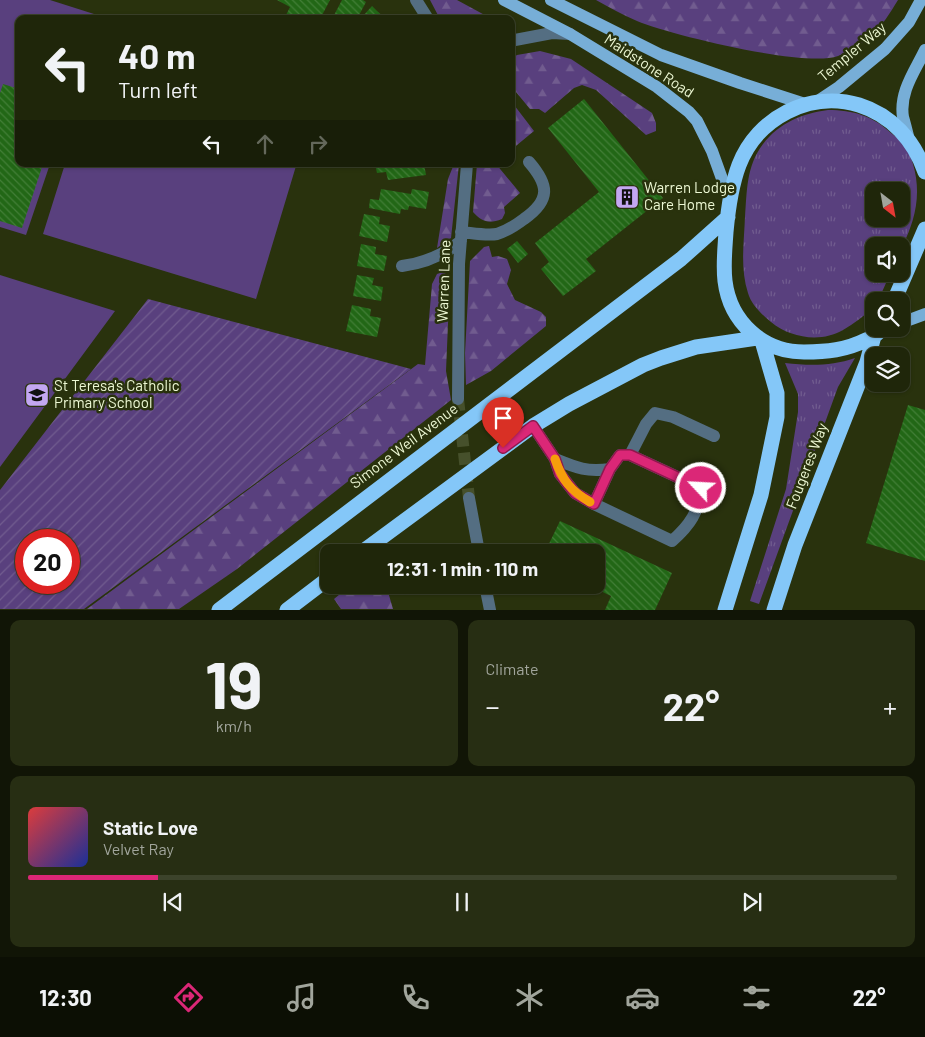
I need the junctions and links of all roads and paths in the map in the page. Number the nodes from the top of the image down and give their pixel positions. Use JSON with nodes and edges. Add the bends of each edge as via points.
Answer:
{"nodes":[{"id":1,"x":416,"y":0,"type":"edge"},
{"id":2,"x":504,"y":0,"type":"edge"},
{"id":3,"x":551,"y":0,"type":"edge"},
{"id":4,"x":920,"y":0,"type":"edge"},
{"id":5,"x":425,"y":15,"type":"edge"},
{"id":6,"x":570,"y":34,"type":"junction"},
{"id":7,"x":515,"y":40,"type":"edge"},
{"id":8,"x":925,"y":50,"type":"edge"},
{"id":9,"x":811,"y":102,"type":"junction"},
{"id":10,"x":909,"y":140,"type":"junction"},
{"id":11,"x":529,"y":162,"type":"dead end"},
{"id":12,"x":923,"y":164,"type":"edge"},
{"id":13,"x":467,"y":167,"type":"edge"},
{"id":14,"x":730,"y":201,"type":"junction"},
{"id":15,"x":728,"y":217,"type":"junction"},
{"id":16,"x":925,"y":229,"type":"edge"},
{"id":17,"x":461,"y":237,"type":"junction"},
{"id":18,"x":402,"y":266,"type":"dead end"},
{"id":19,"x":898,"y":292,"type":"edge"},
{"id":20,"x":925,"y":314,"type":"edge"},
{"id":21,"x":910,"y":320,"type":"edge"},
{"id":22,"x":870,"y":337,"type":"edge"},
{"id":23,"x":877,"y":337,"type":"edge"},
{"id":24,"x":759,"y":340,"type":"junction"},
{"id":25,"x":458,"y":399,"type":"tunnel mouth"},
{"id":26,"x":533,"y":426,"type":"junction"},
{"id":27,"x":714,"y":436,"type":"dead end"},
{"id":28,"x":630,"y":455,"type":"junction"},
{"id":29,"x":555,"y":459,"type":"junction"},
{"id":30,"x":610,"y":469,"type":"junction"},
{"id":31,"x":469,"y":498,"type":"tunnel mouth"},
{"id":32,"x":594,"y":504,"type":"junction"},
{"id":33,"x":373,"y":544,"type":"edge"},
{"id":34,"x":478,"y":544,"type":"edge"},
{"id":35,"x":320,"y":585,"type":"edge"},
{"id":36,"x":487,"y":594,"type":"edge"},
{"id":37,"x":219,"y":610,"type":"edge"},
{"id":38,"x":287,"y":610,"type":"edge"},
{"id":39,"x":490,"y":610,"type":"edge"},
{"id":40,"x":725,"y":610,"type":"edge"},
{"id":41,"x":774,"y":610,"type":"edge"}],
"edges":[{"from":1,"to":5,"type":"street"},
{"from":2,"to":6,"type":"main road","name":"Maidstone Road"},
{"from":3,"to":9,"type":"main road","name":"Maidstone Road","via":[[661,55],[740,83]]},
{"from":4,"to":9,"type":"main road","name":"Templer Way","via":[[910,22],[884,49],[839,87]]},
{"from":6,"to":7,"type":"street","via":[[552,33]]},
{"from":6,"to":14,"type":"main road","name":"Maidstone Road","via":[[657,88],[689,112],[712,151]]},
{"from":8,"to":10,"type":"main road","via":[[905,91],[903,116]]},
{"from":9,"to":10,"type":"highway","via":[[835,100],[870,109],[888,119]]},
{"from":9,"to":14,"type":"highway","via":[[774,120],[751,144],[739,166]]},
{"from":10,"to":12,"type":"highway"},
{"from":11,"to":17,"type":"street","via":[[544,186],[544,198],[536,211],[516,226],[496,234]]},
{"from":13,"to":17,"type":"street","name":"Warren Lane"},
{"from":14,"to":15,"type":"highway"},
{"from":15,"to":24,"type":"highway","via":[[724,266],[726,288],[736,313]]},
{"from":15,"to":37,"type":"highway","name":"Simone Weil Avenue","via":[[681,259]]},
{"from":16,"to":19,"type":"highway"},
{"from":17,"to":18,"type":"street","via":[[448,251],[426,261]]},
{"from":17,"to":25,"type":"street","name":"Warren Lane"},
{"from":20,"to":21,"type":"main road"},
{"from":22,"to":24,"type":"highway","via":[[851,348],[829,352],[796,352],[775,348]]},
{"from":23,"to":41,"type":"highway","name":"Fougeres Way","via":[[795,545]]},
{"from":24,"to":26,"type":"highway","via":[[696,348],[643,365]]},
{"from":24,"to":40,"type":"highway","via":[[777,393],[777,417],[762,495]]},
{"from":26,"to":29,"type":"street"},
{"from":26,"to":33,"type":"highway"},
{"from":27,"to":28,"type":"street","via":[[673,417],[655,413]]},
{"from":28,"to":30,"type":"street","via":[[620,455]]},
{"from":28,"to":32,"type":"street","via":[[701,488],[700,504],[687,528],[672,541]]},
{"from":29,"to":30,"type":"street","via":[[575,468]]},
{"from":29,"to":32,"type":"street","via":[[560,474],[575,493]]},
{"from":30,"to":32,"type":"street"},
{"from":31,"to":34,"type":"street"},
{"from":35,"to":38,"type":"highway"},
{"from":36,"to":39,"type":"street"}]}
